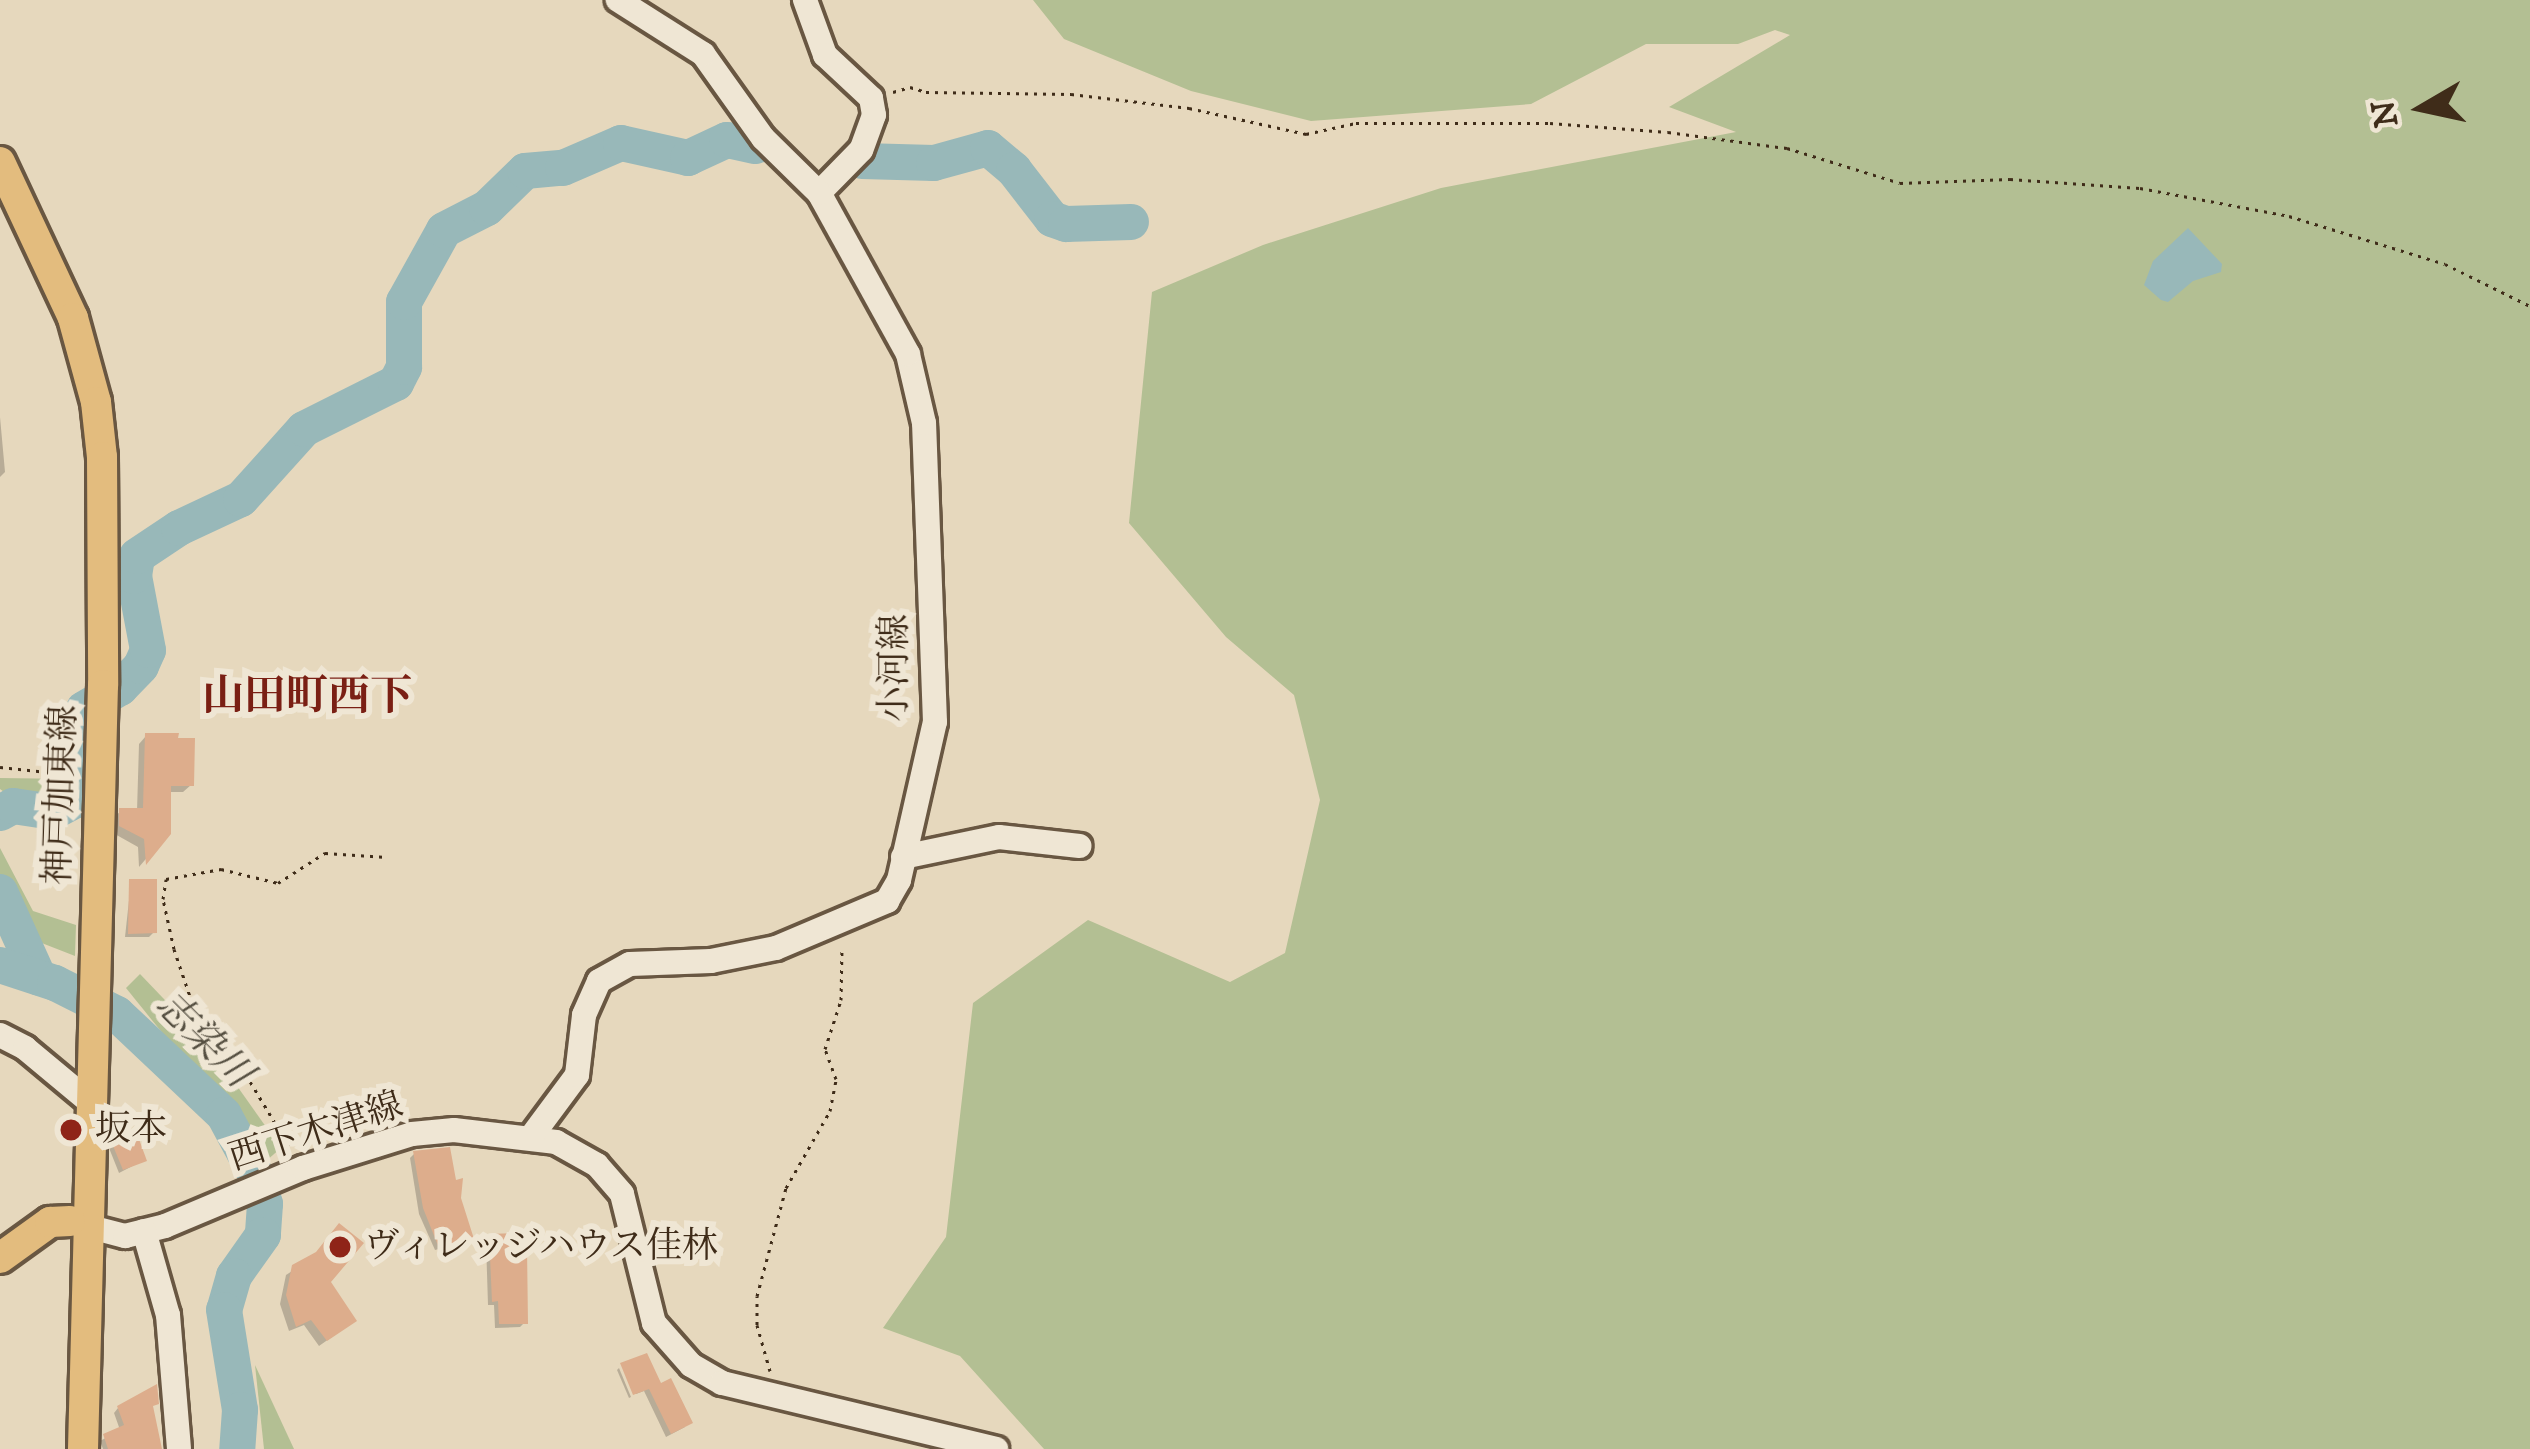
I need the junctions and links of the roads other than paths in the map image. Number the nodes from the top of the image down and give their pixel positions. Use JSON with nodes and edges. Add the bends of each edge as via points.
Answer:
{"nodes":[{"id":1,"x":618,"y":0,"type":"edge"},
{"id":2,"x":805,"y":0,"type":"edge"},
{"id":3,"x":0,"y":162,"type":"edge"},
{"id":4,"x":819,"y":193,"type":"junction"},
{"id":5,"x":1079,"y":847,"type":"dead end"},
{"id":6,"x":903,"y":857,"type":"junction"},
{"id":7,"x":0,"y":1035,"type":"edge"},
{"id":8,"x":91,"y":1093,"type":"junction"},
{"id":9,"x":531,"y":1137,"type":"junction"},
{"id":10,"x":79,"y":1225,"type":"junction"},
{"id":11,"x":154,"y":1229,"type":"junction"},
{"id":12,"x":0,"y":1258,"type":"edge"},
{"id":13,"x":83,"y":1449,"type":"edge"},
{"id":14,"x":179,"y":1449,"type":"edge"},
{"id":15,"x":996,"y":1449,"type":"edge"}],
"edges":[{"from":1,"to":4,"type":"street","name":"小河線","via":[[703,54],[763,138]]},
{"from":2,"to":4,"type":"street","via":[[825,55],[871,98],[874,115],[861,151]]},
{"from":3,"to":8,"type":"main road","name":"神戸加東線","via":[[73,318],[96,402],[102,700]]},
{"from":4,"to":6,"type":"street","name":"小河線","via":[[908,354],[924,423],[935,722]]},
{"from":5,"to":6,"type":"street","via":[[999,837]]},
{"from":6,"to":9,"type":"street","name":"小河線","via":[[887,901],[843,922],[776,948],[630,964],[599,981],[584,1015],[577,1075]]},
{"from":7,"to":8,"type":"street"},
{"from":8,"to":10,"type":"main road","name":"神戸加東線"},
{"from":9,"to":11,"type":"street","name":"西下木津線","via":[[412,1134]]},
{"from":9,"to":15,"type":"street","name":"西下木津線","via":[[597,1165],[622,1193],[654,1323],[691,1365],[722,1383]]},
{"from":10,"to":11,"type":"street","name":"西下木津線","via":[[125,1236]]},
{"from":10,"to":12,"type":"main road","via":[[50,1222]]},
{"from":10,"to":13,"type":"main road","name":"神戸加東線"},
{"from":11,"to":14,"type":"street"}]}
